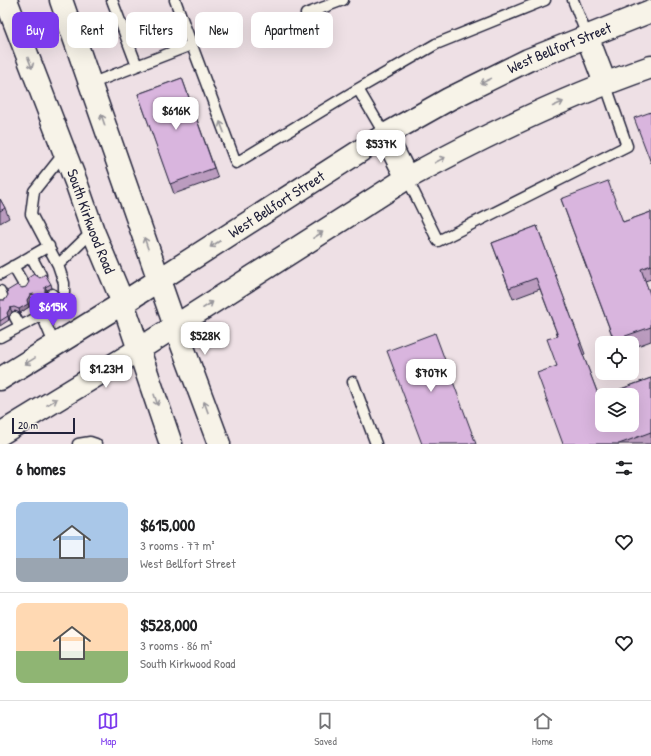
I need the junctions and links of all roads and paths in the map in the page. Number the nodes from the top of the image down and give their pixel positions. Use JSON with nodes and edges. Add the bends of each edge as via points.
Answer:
{"nodes":[{"id":1,"x":6,"y":0,"type":"edge"},
{"id":2,"x":61,"y":0,"type":"edge"},
{"id":3,"x":112,"y":0,"type":"edge"},
{"id":4,"x":175,"y":0,"type":"edge"},
{"id":5,"x":343,"y":0,"type":"edge"},
{"id":6,"x":545,"y":0,"type":"edge"},
{"id":7,"x":573,"y":0,"type":"edge"},
{"id":8,"x":651,"y":11,"type":"edge"},
{"id":9,"x":311,"y":12,"type":"edge"},
{"id":10,"x":587,"y":36,"type":"junction"},
{"id":11,"x":191,"y":45,"type":"junction"},
{"id":12,"x":136,"y":66,"type":"junction"},
{"id":13,"x":651,"y":67,"type":"edge"},
{"id":14,"x":605,"y":83,"type":"junction"},
{"id":15,"x":90,"y":84,"type":"junction"},
{"id":16,"x":358,"y":89,"type":"junction"},
{"id":17,"x":385,"y":135,"type":"junction"},
{"id":18,"x":65,"y":152,"type":"junction"},
{"id":19,"x":407,"y":178,"type":"junction"},
{"id":20,"x":94,"y":231,"type":"junction"},
{"id":21,"x":49,"y":246,"type":"junction"},
{"id":22,"x":31,"y":256,"type":"junction"},
{"id":23,"x":58,"y":265,"type":"junction"},
{"id":24,"x":13,"y":266,"type":"junction"},
{"id":25,"x":0,"y":274,"type":"edge"},
{"id":26,"x":41,"y":275,"type":"edge"},
{"id":27,"x":159,"y":279,"type":"junction"},
{"id":28,"x":24,"y":285,"type":"dead end"},
{"id":29,"x":35,"y":304,"type":"dead end"},
{"id":30,"x":123,"y":304,"type":"junction"},
{"id":31,"x":42,"y":315,"type":"junction"},
{"id":32,"x":15,"y":317,"type":"dead end"},
{"id":33,"x":20,"y":326,"type":"junction"},
{"id":34,"x":175,"y":326,"type":"junction"},
{"id":35,"x":0,"y":337,"type":"edge"},
{"id":36,"x":55,"y":346,"type":"junction"},
{"id":37,"x":138,"y":350,"type":"junction"},
{"id":38,"x":0,"y":379,"type":"edge"},
{"id":39,"x":353,"y":382,"type":"dead end"},
{"id":40,"x":0,"y":434,"type":"edge"},
{"id":41,"x":78,"y":444,"type":"edge"},
{"id":42,"x":96,"y":444,"type":"edge"},
{"id":43,"x":171,"y":444,"type":"edge"},
{"id":44,"x":220,"y":444,"type":"edge"},
{"id":45,"x":376,"y":444,"type":"edge"}],
"edges":[{"from":1,"to":18,"type":"main road","name":"South Kirkwood Road","one_way":true},
{"from":2,"to":15,"type":"main road"},
{"from":3,"to":12,"type":"lane"},
{"from":4,"to":11,"type":"lane"},
{"from":5,"to":9,"type":"lane"},
{"from":6,"to":16,"type":"lane","via":[[436,44]]},
{"from":7,"to":10,"type":"lane"},
{"from":8,"to":10,"type":"main road","name":"West Bellfort Street"},
{"from":10,"to":14,"type":"main road"},
{"from":10,"to":17,"type":"main road","name":"West Bellfort Street","one_way":true,"via":[[521,63]]},
{"from":11,"to":12,"type":"lane"},
{"from":16,"to":11,"type":"lane","one_way":true,"via":[[236,163]]},
{"from":12,"to":15,"type":"lane"},
{"from":13,"to":14,"type":"main road"},
{"from":19,"to":14,"type":"main road","one_way":true,"via":[[452,153]]},
{"from":14,"to":19,"type":"lane","via":[[627,146],[438,241]]},
{"from":27,"to":15,"type":"main road","one_way":true},
{"from":16,"to":17,"type":"lane"},
{"from":17,"to":19,"type":"main road"},
{"from":17,"to":27,"type":"main road","name":"West Bellfort Street","one_way":true},
{"from":18,"to":20,"type":"main road","name":"South Kirkwood Road"},
{"from":18,"to":21,"type":"lane","via":[[34,191],[31,214]]},
{"from":34,"to":19,"type":"main road","one_way":true},
{"from":20,"to":23,"type":"lane"},
{"from":20,"to":30,"type":"main road","name":"South Kirkwood Road"},
{"from":21,"to":22,"type":"lane"},
{"from":21,"to":23,"type":"lane"},
{"from":22,"to":24,"type":"lane"},
{"from":22,"to":26,"type":"lane"},
{"from":23,"to":31,"type":"lane","via":[[64,283],[64,293],[54,298]]},
{"from":24,"to":25,"type":"lane"},
{"from":24,"to":28,"type":"lane"},
{"from":27,"to":30,"type":"main road","name":"West Bellfort Street"},
{"from":27,"to":34,"type":"main road"},
{"from":29,"to":31,"type":"lane"},
{"from":30,"to":36,"type":"main road","name":"West Bellfort Street"},
{"from":30,"to":37,"type":"main road","name":"South Kirkwood Road"},
{"from":31,"to":33,"type":"lane"},
{"from":31,"to":36,"type":"lane"},
{"from":32,"to":33,"type":"lane"},
{"from":33,"to":35,"type":"lane"},
{"from":34,"to":37,"type":"main road"},
{"from":44,"to":34,"type":"main road","one_way":true},
{"from":36,"to":38,"type":"main road","name":"West Bellfort Street","one_way":true},
{"from":40,"to":37,"type":"main road","one_way":true},
{"from":37,"to":43,"type":"main road","name":"South Kirkwood Road","one_way":true},
{"from":39,"to":45,"type":"lane"},
{"from":41,"to":42,"type":"lane"}]}
